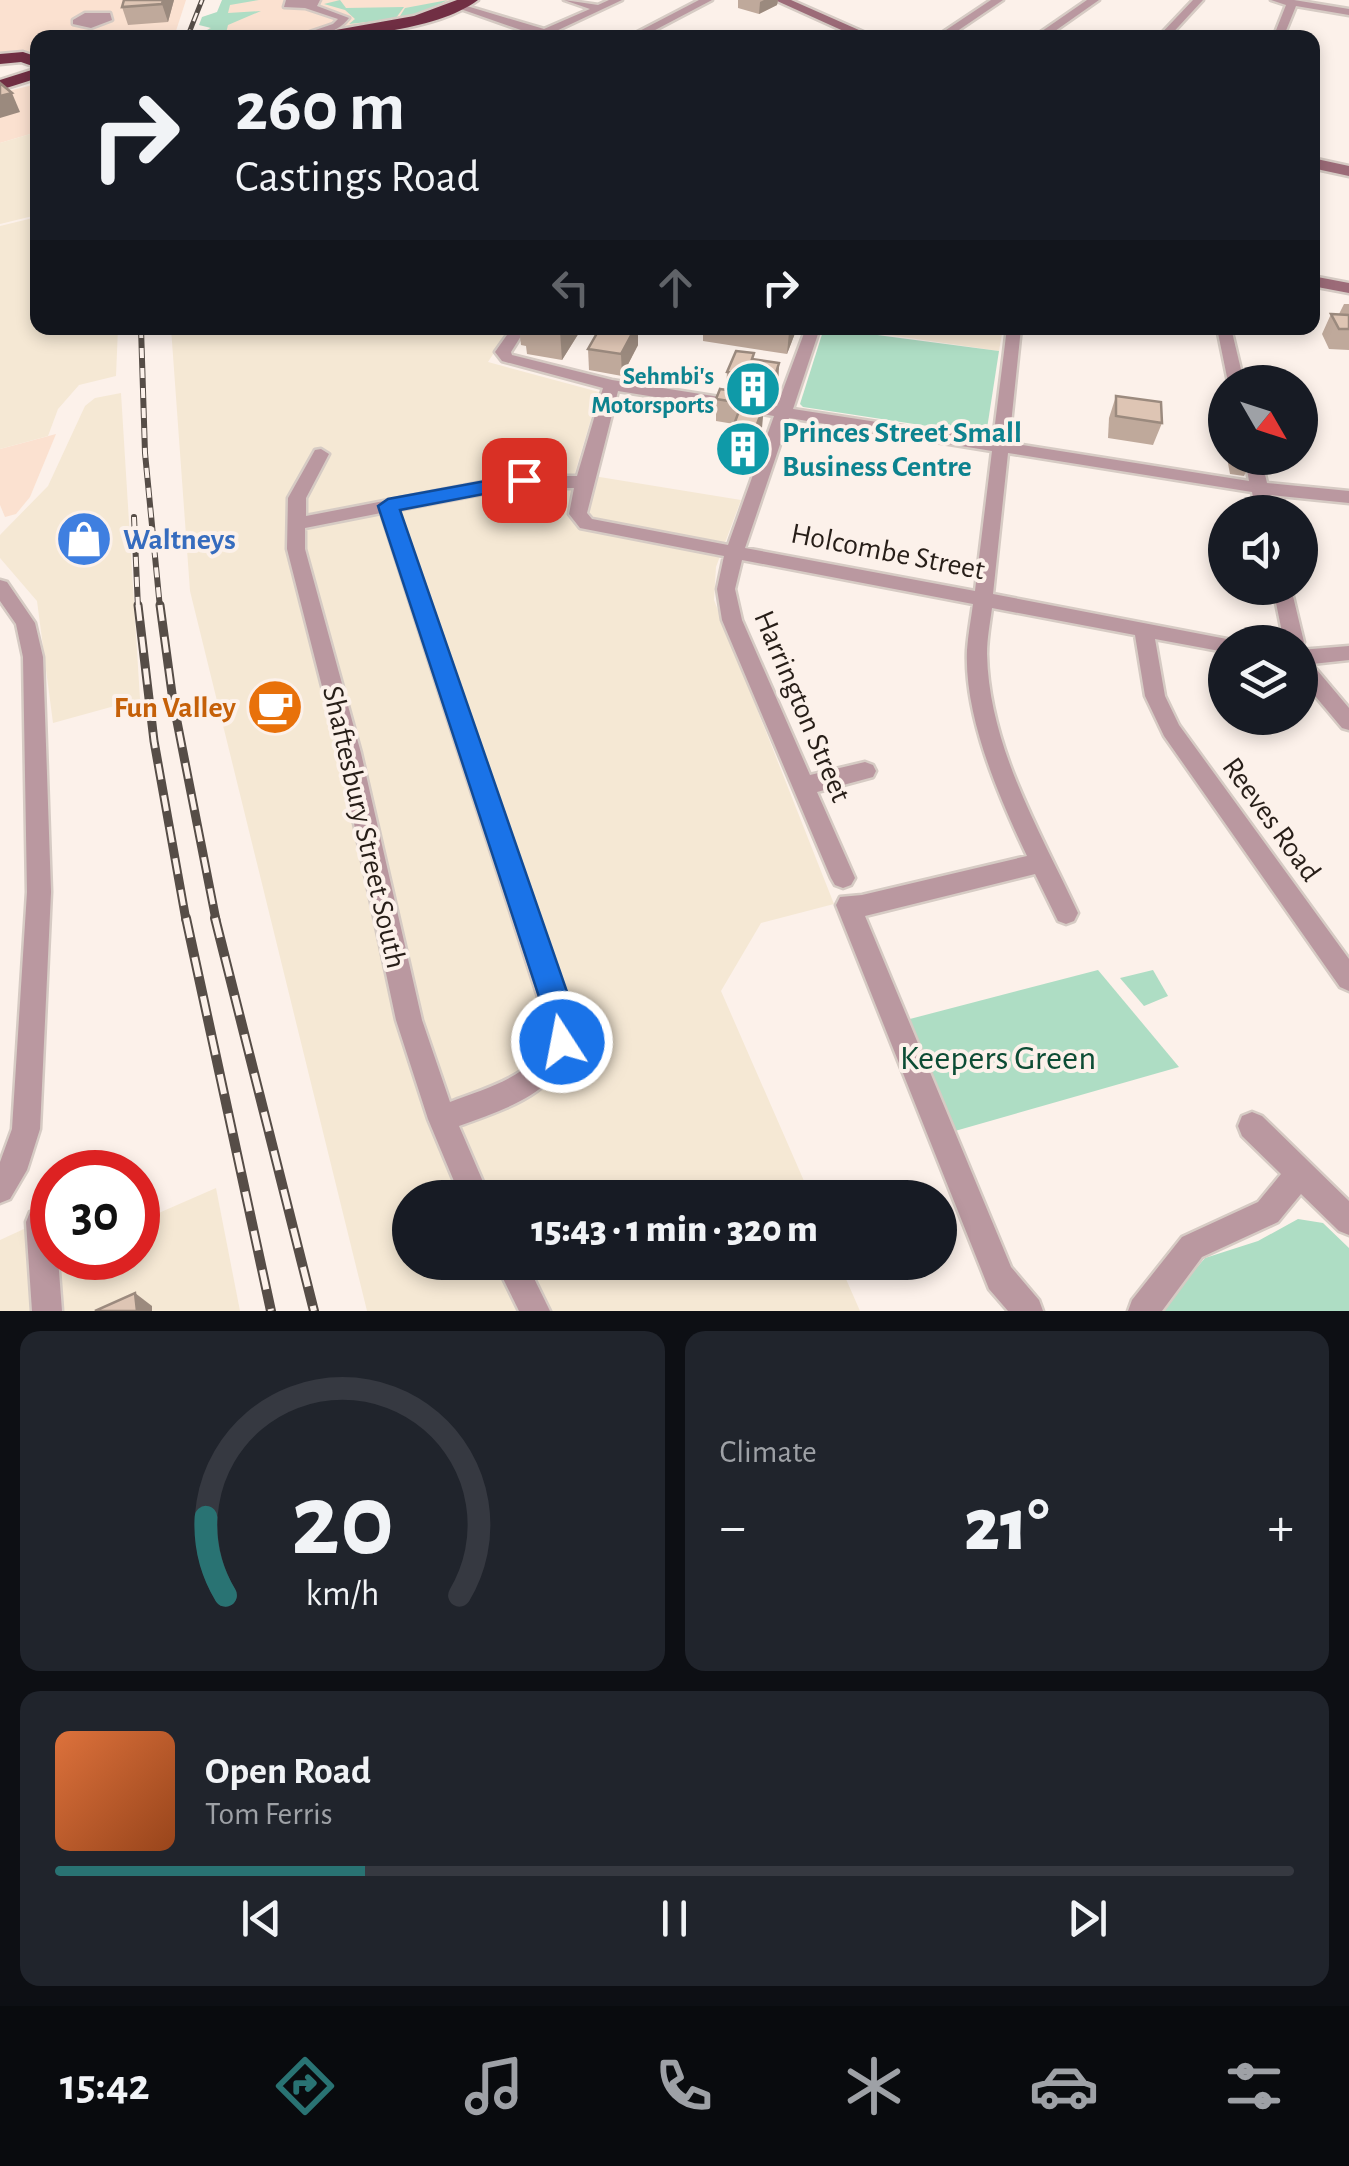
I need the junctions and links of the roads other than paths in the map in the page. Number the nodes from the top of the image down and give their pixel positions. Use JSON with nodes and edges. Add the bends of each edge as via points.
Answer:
{"nodes":[{"id":1,"x":110,"y":0,"type":"edge"},
{"id":2,"x":292,"y":0,"type":"edge"},
{"id":3,"x":569,"y":0,"type":"edge"},
{"id":4,"x":618,"y":0,"type":"edge"},
{"id":5,"x":708,"y":0,"type":"edge"},
{"id":6,"x":781,"y":0,"type":"edge"},
{"id":7,"x":972,"y":0,"type":"edge"},
{"id":8,"x":1094,"y":0,"type":"edge"},
{"id":9,"x":1198,"y":0,"type":"edge"},
{"id":10,"x":1276,"y":0,"type":"edge"},
{"id":11,"x":994,"y":2,"type":"edge"},
{"id":12,"x":312,"y":3,"type":"edge"},
{"id":13,"x":464,"y":3,"type":"edge"},
{"id":14,"x":1292,"y":3,"type":"junction"},
{"id":15,"x":598,"y":8,"type":"junction"},
{"id":16,"x":1349,"y":12,"type":"edge"},
{"id":17,"x":96,"y":14,"type":"dead end"},
{"id":18,"x":360,"y":29,"type":"junction"},
{"id":19,"x":324,"y":30,"type":"edge"},
{"id":20,"x":353,"y":30,"type":"edge"},
{"id":21,"x":356,"y":30,"type":"edge"},
{"id":22,"x":527,"y":30,"type":"edge"},
{"id":23,"x":550,"y":30,"type":"edge"},
{"id":24,"x":647,"y":30,"type":"edge"},
{"id":25,"x":853,"y":30,"type":"edge"},
{"id":26,"x":950,"y":30,"type":"edge"},
{"id":27,"x":1049,"y":30,"type":"edge"},
{"id":28,"x":1170,"y":30,"type":"edge"},
{"id":29,"x":1281,"y":30,"type":"edge"},
{"id":30,"x":0,"y":59,"type":"edge"},
{"id":31,"x":30,"y":65,"type":"edge"},
{"id":32,"x":30,"y":69,"type":"edge"},
{"id":33,"x":0,"y":85,"type":"edge"},
{"id":34,"x":1320,"y":165,"type":"edge"},
{"id":35,"x":1349,"y":170,"type":"edge"},
{"id":36,"x":1320,"y":283,"type":"edge"},
{"id":37,"x":1349,"y":288,"type":"edge"},
{"id":38,"x":514,"y":335,"type":"edge"},
{"id":39,"x":811,"y":335,"type":"edge"},
{"id":40,"x":1013,"y":335,"type":"edge"},
{"id":41,"x":1226,"y":335,"type":"edge"},
{"id":42,"x":1232,"y":365,"type":"edge"},
{"id":43,"x":612,"y":385,"type":"junction"},
{"id":44,"x":784,"y":413,"type":"junction"},
{"id":45,"x":1002,"y":447,"type":"junction"},
{"id":46,"x":321,"y":454,"type":"dead end"},
{"id":47,"x":1257,"y":475,"type":"edge"},
{"id":48,"x":585,"y":482,"type":"junction"},
{"id":49,"x":1259,"y":487,"type":"junction"},
{"id":50,"x":1261,"y":495,"type":"edge"},
{"id":51,"x":1349,"y":497,"type":"edge"},
{"id":52,"x":388,"y":506,"type":"junction"},
{"id":53,"x":294,"y":524,"type":"junction"},
{"id":54,"x":734,"y":552,"type":"junction"},
{"id":55,"x":0,"y":586,"type":"edge"},
{"id":56,"x":980,"y":599,"type":"junction"},
{"id":57,"x":1144,"y":632,"type":"junction"},
{"id":58,"x":1208,"y":642,"type":"edge"},
{"id":59,"x":1349,"y":654,"type":"edge"},
{"id":60,"x":1318,"y":657,"type":"edge"},
{"id":61,"x":1318,"y":686,"type":"edge"},
{"id":62,"x":1349,"y":722,"type":"edge"},
{"id":63,"x":865,"y":772,"type":"dead end"},
{"id":64,"x":803,"y":786,"type":"junction"},
{"id":65,"x":1040,"y":864,"type":"junction"},
{"id":66,"x":851,"y":896,"type":"junction"},
{"id":67,"x":1066,"y":913,"type":"dead end"},
{"id":68,"x":1349,"y":979,"type":"edge"},
{"id":69,"x":442,"y":1118,"type":"junction"},
{"id":70,"x":1252,"y":1126,"type":"dead end"},
{"id":71,"x":1300,"y":1172,"type":"junction"},
{"id":72,"x":468,"y":1180,"type":"edge"},
{"id":73,"x":0,"y":1188,"type":"edge"},
{"id":74,"x":1349,"y":1221,"type":"edge"},
{"id":75,"x":45,"y":1280,"type":"edge"},
{"id":76,"x":519,"y":1280,"type":"edge"},
{"id":77,"x":47,"y":1311,"type":"edge"},
{"id":78,"x":535,"y":1311,"type":"edge"},
{"id":79,"x":1028,"y":1311,"type":"edge"},
{"id":80,"x":1144,"y":1311,"type":"edge"}],
"edges":[{"from":1,"to":17,"type":"street"},
{"from":2,"to":12,"type":"street","via":[[290,7]]},
{"from":3,"to":15,"type":"street"},
{"from":4,"to":15,"type":"street"},
{"from":5,"to":24,"type":"street"},
{"from":6,"to":25,"type":"street"},
{"from":7,"to":11,"type":"street"},
{"from":8,"to":27,"type":"street"},
{"from":9,"to":28,"type":"street"},
{"from":10,"to":14,"type":"street"},
{"from":11,"to":26,"type":"street"},
{"from":12,"to":19,"type":"street","via":[[344,18]]},
{"from":13,"to":18,"type":"highway"},
{"from":13,"to":22,"type":"street"},
{"from":14,"to":16,"type":"street"},
{"from":14,"to":29,"type":"street"},
{"from":15,"to":23,"type":"street"},
{"from":18,"to":20,"type":"highway"},
{"from":18,"to":21,"type":"highway"},
{"from":30,"to":31,"type":"highway"},
{"from":32,"to":33,"type":"highway"},
{"from":34,"to":35,"type":"street"},
{"from":36,"to":37,"type":"street"},
{"from":38,"to":43,"type":"street","via":[[504,355],[514,361]]},
{"from":39,"to":44,"type":"street","name":"Harrington Street"},
{"from":40,"to":45,"type":"street"},
{"from":41,"to":42,"type":"street"},
{"from":43,"to":44,"type":"street"},
{"from":43,"to":48,"type":"street"},
{"from":44,"to":45,"type":"street"},
{"from":44,"to":54,"type":"street","name":"Harrington Street"},
{"from":45,"to":49,"type":"street"},
{"from":45,"to":56,"type":"street"},
{"from":46,"to":53,"type":"street","name":"Shaftesbury Street South","via":[[298,494]]},
{"from":47,"to":49,"type":"street"},
{"from":48,"to":52,"type":"street","via":[[514,482]]},
{"from":48,"to":54,"type":"street","name":"Holcombe Street","via":[[578,512],[586,524]]},
{"from":49,"to":50,"type":"street"},
{"from":49,"to":51,"type":"street"},
{"from":52,"to":53,"type":"street"},
{"from":52,"to":69,"type":"street","via":[[562,1022],[561,1046],[544,1072]]},
{"from":53,"to":69,"type":"street","name":"Shaftesbury Street South","via":[[383,918]]},
{"from":54,"to":56,"type":"street","name":"Holcombe Street"},
{"from":54,"to":64,"type":"street","name":"Harrington Street","via":[[726,588],[732,620]]},
{"from":55,"to":73,"type":"street","via":[[25,623],[33,657],[39,892],[26,1129],[18,1160]]},
{"from":56,"to":57,"type":"street","name":"Holcombe Street"},
{"from":56,"to":65,"type":"street","via":[[977,653],[985,714]]},
{"from":57,"to":58,"type":"street","name":"Holcombe Street"},
{"from":57,"to":68,"type":"street","name":"Reeves Road","via":[[1155,696],[1171,730]]},
{"from":59,"to":60,"type":"street"},
{"from":61,"to":62,"type":"street"},
{"from":63,"to":64,"type":"street"},
{"from":64,"to":66,"type":"street","name":"Harrington Street"},
{"from":65,"to":66,"type":"street"},
{"from":65,"to":67,"type":"street"},
{"from":66,"to":79,"type":"street","name":"Harrington Street","via":[[1000,1278]]},
{"from":69,"to":72,"type":"street","name":"Shaftesbury Street South"},
{"from":70,"to":71,"type":"street"},
{"from":71,"to":74,"type":"street"},
{"from":71,"to":80,"type":"street","via":[[1268,1212],[1192,1247]]},
{"from":75,"to":77,"type":"street"},
{"from":76,"to":78,"type":"street"}]}
